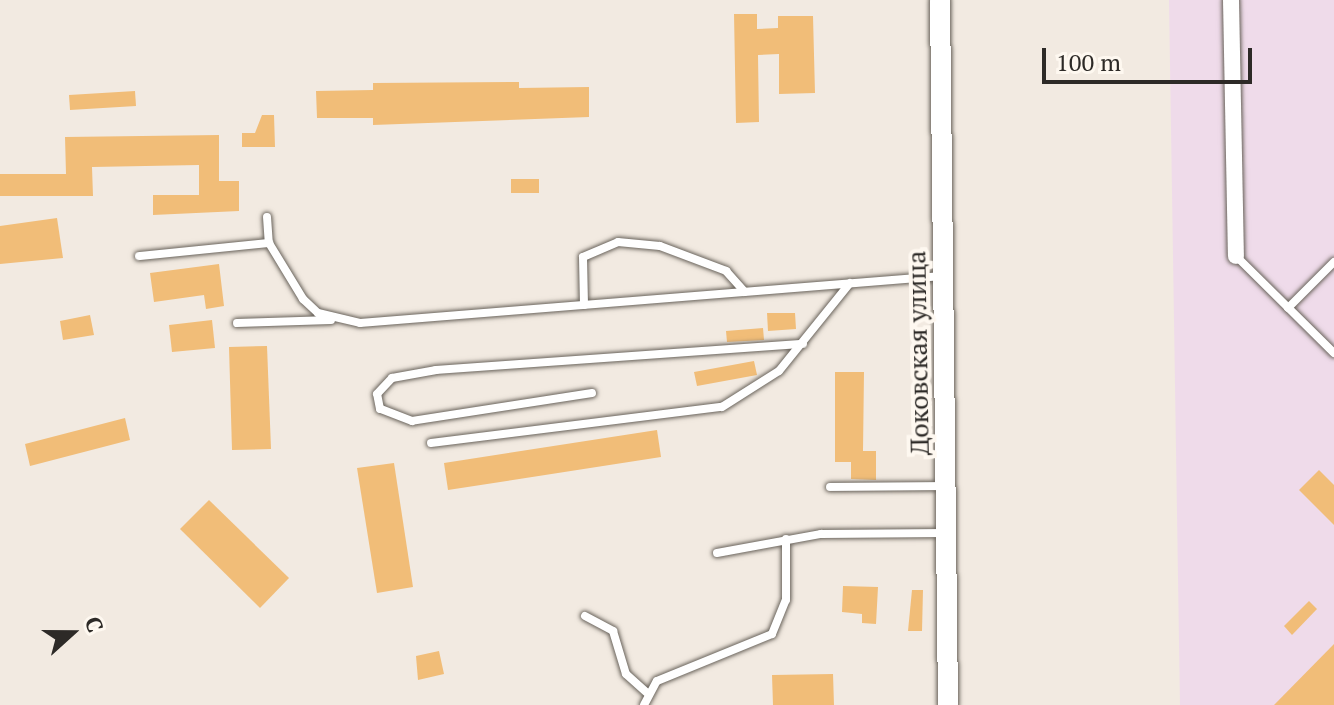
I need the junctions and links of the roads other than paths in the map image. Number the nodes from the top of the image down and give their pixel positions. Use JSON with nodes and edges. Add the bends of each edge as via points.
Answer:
{"nodes":[{"id":1,"x":940,"y":0,"type":"edge"},
{"id":2,"x":1231,"y":0,"type":"edge"},
{"id":3,"x":267,"y":217,"type":"dead end"},
{"id":4,"x":269,"y":243,"type":"junction"},
{"id":5,"x":139,"y":256,"type":"dead end"},
{"id":6,"x":1236,"y":256,"type":"joint"},
{"id":7,"x":1334,"y":262,"type":"edge"},
{"id":8,"x":942,"y":276,"type":"junction"},
{"id":9,"x":850,"y":283,"type":"junction"},
{"id":10,"x":745,"y":292,"type":"junction"},
{"id":11,"x":584,"y":305,"type":"junction"},
{"id":12,"x":1288,"y":308,"type":"junction"},
{"id":13,"x":336,"y":320,"type":"junction"},
{"id":14,"x":237,"y":323,"type":"dead end"},
{"id":15,"x":803,"y":344,"type":"junction"},
{"id":16,"x":1334,"y":353,"type":"edge"},
{"id":17,"x":592,"y":393,"type":"dead end"},
{"id":18,"x":431,"y":443,"type":"dead end"},
{"id":19,"x":946,"y":486,"type":"junction"},
{"id":20,"x":830,"y":487,"type":"dead end"},
{"id":21,"x":947,"y":533,"type":"junction"},
{"id":22,"x":786,"y":539,"type":"junction"},
{"id":23,"x":717,"y":553,"type":"dead end"},
{"id":24,"x":585,"y":616,"type":"dead end"},
{"id":25,"x":646,"y":692,"type":"junction"},
{"id":26,"x":644,"y":705,"type":"edge"},
{"id":27,"x":948,"y":705,"type":"edge"}],
"edges":[{"from":1,"to":8,"type":"street","name":"Доковская улица"},
{"from":2,"to":6,"type":"street"},
{"from":3,"to":4,"type":"lane"},
{"from":4,"to":5,"type":"lane"},
{"from":4,"to":13,"type":"lane","via":[[303,299]]},
{"from":6,"to":12,"type":"lane"},
{"from":7,"to":12,"type":"lane"},
{"from":8,"to":9,"type":"lane"},
{"from":8,"to":19,"type":"street","name":"Доковская улица"},
{"from":9,"to":10,"type":"lane"},
{"from":9,"to":15,"type":"lane"},
{"from":10,"to":11,"type":"lane"},
{"from":10,"to":11,"type":"lane","via":[[736,278],[713,266],[660,246],[618,242],[583,257]]},
{"from":11,"to":13,"type":"lane"},
{"from":12,"to":16,"type":"lane"},
{"from":13,"to":14,"type":"lane"},
{"from":15,"to":17,"type":"lane","via":[[436,370],[392,378],[377,394],[380,409],[391,418],[412,421]]},
{"from":15,"to":18,"type":"lane","via":[[750,395],[722,407]]},
{"from":19,"to":20,"type":"lane"},
{"from":19,"to":21,"type":"street","name":"Доковская улица"},
{"from":21,"to":22,"type":"lane"},
{"from":21,"to":27,"type":"street","name":"Доковская улица"},
{"from":22,"to":23,"type":"lane"},
{"from":22,"to":25,"type":"lane","via":[[786,600],[772,634],[703,659]]},
{"from":24,"to":25,"type":"lane","via":[[613,631],[626,674]]},
{"from":25,"to":26,"type":"lane"}]}
